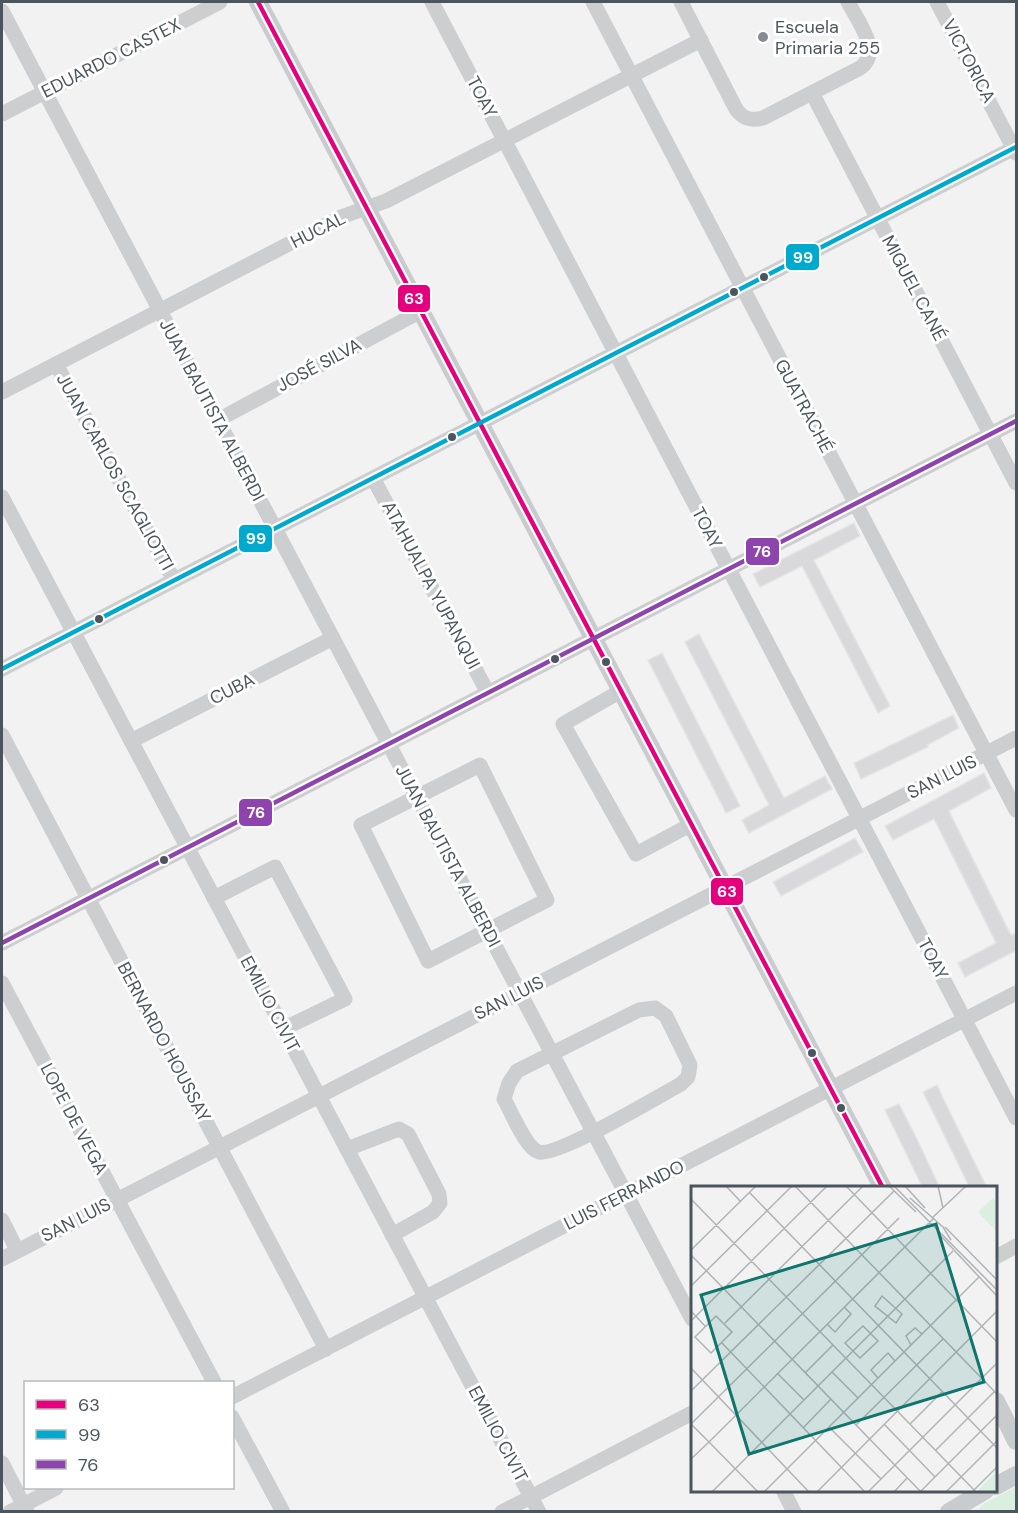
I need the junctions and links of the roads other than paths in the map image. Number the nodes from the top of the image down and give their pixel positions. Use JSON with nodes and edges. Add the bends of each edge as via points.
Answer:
{"nodes":[{"id":1,"x":220,"y":2,"type":"edge"},
{"id":2,"x":258,"y":2,"type":"edge"},
{"id":3,"x":432,"y":2,"type":"edge"},
{"id":4,"x":593,"y":2,"type":"edge"},
{"id":5,"x":681,"y":2,"type":"edge"},
{"id":6,"x":848,"y":2,"type":"edge"},
{"id":7,"x":938,"y":2,"type":"edge"},
{"id":8,"x":2,"y":11,"type":"edge"},
{"id":9,"x":701,"y":40,"type":"junction"},
{"id":10,"x":631,"y":75,"type":"junction"},
{"id":11,"x":44,"y":92,"type":"junction"},
{"id":12,"x":812,"y":93,"type":"junction"},
{"id":13,"x":2,"y":114,"type":"edge"},
{"id":14,"x":504,"y":140,"type":"junction"},
{"id":15,"x":1016,"y":150,"type":"edge"},
{"id":16,"x":366,"y":208,"type":"junction"},
{"id":17,"x":877,"y":219,"type":"junction"},
{"id":18,"x":742,"y":288,"type":"junction"},
{"id":19,"x":160,"y":311,"type":"junction"},
{"id":20,"x":421,"y":311,"type":"junction"},
{"id":21,"x":616,"y":353,"type":"junction"},
{"id":22,"x":56,"y":364,"type":"junction"},
{"id":23,"x":2,"y":392,"type":"edge"},
{"id":24,"x":218,"y":420,"type":"junction"},
{"id":25,"x":1017,"y":421,"type":"edge"},
{"id":26,"x":480,"y":423,"type":"junction"},
{"id":27,"x":991,"y":434,"type":"junction"},
{"id":28,"x":373,"y":478,"type":"junction"},
{"id":29,"x":1017,"y":483,"type":"edge"},
{"id":30,"x":2,"y":497,"type":"edge"},
{"id":31,"x":856,"y":504,"type":"junction"},
{"id":32,"x":8,"y":524,"type":"edge"},
{"id":33,"x":275,"y":528,"type":"junction"},
{"id":34,"x":729,"y":569,"type":"junction"},
{"id":35,"x":174,"y":580,"type":"junction"},
{"id":36,"x":73,"y":632,"type":"junction"},
{"id":37,"x":333,"y":638,"type":"junction"},
{"id":38,"x":594,"y":638,"type":"junction"},
{"id":39,"x":2,"y":669,"type":"edge"},
{"id":40,"x":621,"y":691,"type":"junction"},
{"id":41,"x":488,"y":693,"type":"junction"},
{"id":42,"x":2,"y":735,"type":"edge"},
{"id":43,"x":1017,"y":738,"type":"edge"},
{"id":44,"x":131,"y":741,"type":"junction"},
{"id":45,"x":389,"y":744,"type":"junction"},
{"id":46,"x":987,"y":754,"type":"junction"},
{"id":47,"x":417,"y":797,"type":"junction"},
{"id":48,"x":1017,"y":810,"type":"edge"},
{"id":49,"x":860,"y":819,"type":"junction"},
{"id":50,"x":692,"y":824,"type":"junction"},
{"id":51,"x":187,"y":847,"type":"junction"},
{"id":52,"x":725,"y":888,"type":"junction"},
{"id":53,"x":214,"y":898,"type":"junction"},
{"id":54,"x":88,"y":899,"type":"junction"},
{"id":55,"x":488,"y":931,"type":"junction"},
{"id":56,"x":2,"y":943,"type":"edge"},
{"id":57,"x":2,"y":983,"type":"edge"},
{"id":58,"x":520,"y":993,"type":"junction"},
{"id":59,"x":1017,"y":993,"type":"edge"},
{"id":60,"x":965,"y":1020,"type":"junction"},
{"id":61,"x":283,"y":1029,"type":"junction"},
{"id":62,"x":553,"y":1054,"type":"junction"},
{"id":63,"x":831,"y":1089,"type":"junction"},
{"id":64,"x":319,"y":1096,"type":"junction"},
{"id":65,"x":1017,"y":1118,"type":"edge"},
{"id":66,"x":594,"y":1132,"type":"junction"},
{"id":67,"x":219,"y":1147,"type":"junction"},
{"id":68,"x":347,"y":1149,"type":"junction"},
{"id":69,"x":882,"y":1186,"type":"edge"},
{"id":70,"x":626,"y":1194,"type":"junction"},
{"id":71,"x":117,"y":1200,"type":"junction"},
{"id":72,"x":2,"y":1220,"type":"edge"},
{"id":73,"x":392,"y":1235,"type":"junction"},
{"id":74,"x":1017,"y":1246,"type":"edge"},
{"id":75,"x":17,"y":1250,"type":"junction"},
{"id":76,"x":997,"y":1256,"type":"edge"},
{"id":77,"x":2,"y":1258,"type":"edge"},
{"id":78,"x":425,"y":1298,"type":"junction"},
{"id":79,"x":691,"y":1315,"type":"edge"},
{"id":80,"x":326,"y":1349,"type":"junction"},
{"id":81,"x":213,"y":1381,"type":"edge"},
{"id":82,"x":234,"y":1396,"type":"edge"},
{"id":83,"x":997,"y":1403,"type":"edge"},
{"id":84,"x":691,"y":1414,"type":"edge"},
{"id":85,"x":234,"y":1421,"type":"edge"},
{"id":86,"x":1017,"y":1440,"type":"edge"},
{"id":87,"x":2,"y":1463,"type":"edge"},
{"id":88,"x":1017,"y":1475,"type":"edge"},
{"id":89,"x":997,"y":1485,"type":"edge"},
{"id":90,"x":54,"y":1489,"type":"edge"},
{"id":91,"x":784,"y":1492,"type":"edge"},
{"id":92,"x":984,"y":1492,"type":"edge"},
{"id":93,"x":984,"y":1492,"type":"edge"},
{"id":94,"x":531,"y":1497,"type":"junction"},
{"id":95,"x":20,"y":1509,"type":"edge"},
{"id":96,"x":283,"y":1512,"type":"edge"},
{"id":97,"x":502,"y":1512,"type":"edge"},
{"id":98,"x":539,"y":1512,"type":"edge"},
{"id":99,"x":794,"y":1512,"type":"edge"},
{"id":100,"x":949,"y":1512,"type":"edge"},
{"id":101,"x":966,"y":1512,"type":"edge"}],
"edges":[{"from":1,"to":11,"type":"street","name":"EDUARDO CASTEX"},
{"from":2,"to":16,"type":"main road"},
{"from":3,"to":14,"type":"street","name":"TOAY"},
{"from":4,"to":10,"type":"street","name":"GUATRACHÉ"},
{"from":5,"to":9,"type":"street"},
{"from":6,"to":12,"type":"street","via":[[868,42],[870,56],[864,65]]},
{"from":7,"to":15,"type":"street","name":"VICTORICA"},
{"from":8,"to":11,"type":"street","name":"JUAN BAUTISTA ALBERDI"},
{"from":9,"to":10,"type":"street","name":"HUCAL"},
{"from":9,"to":12,"type":"street","via":[[736,109],[748,119],[763,118]]},
{"from":10,"to":14,"type":"street","name":"HUCAL"},
{"from":10,"to":18,"type":"street","name":"GUATRACHÉ"},
{"from":11,"to":13,"type":"street","name":"EDUARDO CASTEX"},
{"from":11,"to":19,"type":"street","name":"JUAN BAUTISTA ALBERDI"},
{"from":12,"to":17,"type":"street","name":"MIGUEL CANÉ"},
{"from":14,"to":16,"type":"street","name":"HUCAL"},
{"from":14,"to":21,"type":"street","name":"TOAY"},
{"from":15,"to":17,"type":"street"},
{"from":16,"to":19,"type":"street","name":"HUCAL","via":[[341,217]]},
{"from":16,"to":20,"type":"main road"},
{"from":17,"to":18,"type":"street"},
{"from":17,"to":27,"type":"street","name":"MIGUEL CANÉ"},
{"from":18,"to":21,"type":"street"},
{"from":18,"to":31,"type":"street","name":"GUATRACHÉ"},
{"from":19,"to":22,"type":"street","name":"HUCAL"},
{"from":19,"to":24,"type":"street","name":"JUAN BAUTISTA ALBERDI"},
{"from":20,"to":24,"type":"street","name":"JOSÉ SILVA"},
{"from":20,"to":26,"type":"main road"},
{"from":21,"to":26,"type":"street"},
{"from":21,"to":34,"type":"street","name":"TOAY"},
{"from":22,"to":23,"type":"street","name":"HUCAL"},
{"from":22,"to":35,"type":"street","name":"JUAN CARLOS SCAGLIOTTI"},
{"from":24,"to":33,"type":"street","name":"JUAN BAUTISTA ALBERDI"},
{"from":25,"to":27,"type":"street"},
{"from":26,"to":28,"type":"street"},
{"from":26,"to":38,"type":"main road"},
{"from":27,"to":29,"type":"street","name":"MIGUEL CANÉ"},
{"from":27,"to":31,"type":"street"},
{"from":28,"to":33,"type":"street"},
{"from":28,"to":41,"type":"street","name":"ATAHUALPA YUPANQUI"},
{"from":30,"to":32,"type":"street","name":"EMILIO CIVIT"},
{"from":31,"to":34,"type":"street"},
{"from":31,"to":46,"type":"street","name":"GUATRACHÉ"},
{"from":32,"to":36,"type":"street","name":"EMILIO CIVIT"},
{"from":33,"to":35,"type":"street"},
{"from":33,"to":37,"type":"street","name":"JUAN BAUTISTA ALBERDI"},
{"from":34,"to":38,"type":"street"},
{"from":34,"to":49,"type":"street","name":"TOAY"},
{"from":35,"to":36,"type":"street"},
{"from":36,"to":39,"type":"street"},
{"from":36,"to":44,"type":"street","name":"EMILIO CIVIT"},
{"from":37,"to":44,"type":"street","name":"CUBA"},
{"from":37,"to":45,"type":"street","name":"JUAN BAUTISTA ALBERDI"},
{"from":38,"to":40,"type":"main road"},
{"from":38,"to":41,"type":"street"},
{"from":40,"to":50,"type":"main road"},
{"from":40,"to":50,"type":"street","via":[[563,724],[636,854]]},
{"from":41,"to":45,"type":"street"},
{"from":42,"to":54,"type":"street","name":"BERNARDO HOUSSAY"},
{"from":43,"to":46,"type":"street","name":"SAN LUIS"},
{"from":44,"to":51,"type":"street","name":"EMILIO CIVIT"},
{"from":45,"to":47,"type":"street","name":"JUAN BAUTISTA ALBERDI"},
{"from":45,"to":51,"type":"street"},
{"from":46,"to":48,"type":"street","name":"GUATRACHÉ"},
{"from":46,"to":49,"type":"street","name":"SAN LUIS"},
{"from":47,"to":55,"type":"street","name":"JUAN BAUTISTA ALBERDI"},
{"from":47,"to":55,"type":"street","via":[[361,825],[428,961]]},
{"from":47,"to":55,"type":"street","via":[[480,765],[548,900]]},
{"from":49,"to":52,"type":"street","name":"SAN LUIS"},
{"from":49,"to":60,"type":"street","name":"TOAY"},
{"from":50,"to":52,"type":"main road"},
{"from":51,"to":53,"type":"street","name":"EMILIO CIVIT"},
{"from":51,"to":54,"type":"street"},
{"from":52,"to":58,"type":"street","name":"SAN LUIS"},
{"from":52,"to":63,"type":"main road"},
{"from":53,"to":61,"type":"street","name":"EMILIO CIVIT"},
{"from":53,"to":61,"type":"street","via":[[275,867],[345,999]]},
{"from":54,"to":56,"type":"street"},
{"from":54,"to":67,"type":"street","name":"BERNARDO HOUSSAY"},
{"from":55,"to":58,"type":"street","name":"JUAN BAUTISTA ALBERDI"},
{"from":57,"to":71,"type":"street","name":"LOPE DE VEGA"},
{"from":58,"to":62,"type":"street","name":"JUAN BAUTISTA ALBERDI"},
{"from":58,"to":64,"type":"street","name":"SAN LUIS"},
{"from":59,"to":60,"type":"street","name":"LUIS FERRANDO"},
{"from":60,"to":63,"type":"street","name":"LUIS FERRANDO"},
{"from":60,"to":65,"type":"street","name":"TOAY"},
{"from":61,"to":64,"type":"street","name":"EMILIO CIVIT"},
{"from":62,"to":66,"type":"street","name":"JUAN BAUTISTA ALBERDI"},
{"from":62,"to":66,"type":"street","via":[[517,1071],[508,1083],[504,1099],[529,1146],[538,1152],[547,1152]]},
{"from":62,"to":66,"type":"street","via":[[639,1010],[655,1008],[666,1016],[690,1065],[688,1077]]},
{"from":63,"to":69,"type":"main road"},
{"from":63,"to":70,"type":"street","name":"LUIS FERRANDO"},
{"from":64,"to":67,"type":"street","name":"SAN LUIS"},
{"from":64,"to":68,"type":"street","name":"EMILIO CIVIT"},
{"from":66,"to":70,"type":"street","name":"JUAN BAUTISTA ALBERDI"},
{"from":67,"to":71,"type":"street","name":"SAN LUIS"},
{"from":67,"to":80,"type":"street","name":"BERNARDO HOUSSAY"},
{"from":68,"to":73,"type":"street","name":"EMILIO CIVIT"},
{"from":68,"to":73,"type":"street","via":[[399,1129],[408,1134],[440,1203],[433,1212]]},
{"from":70,"to":78,"type":"street","name":"LUIS FERRANDO"},
{"from":70,"to":79,"type":"street","name":"JUAN BAUTISTA ALBERDI"},
{"from":71,"to":75,"type":"street","name":"SAN LUIS"},
{"from":71,"to":81,"type":"street","name":"LOPE DE VEGA"},
{"from":72,"to":75,"type":"street"},
{"from":73,"to":78,"type":"street","name":"EMILIO CIVIT"},
{"from":74,"to":76,"type":"street"},
{"from":75,"to":77,"type":"street","name":"SAN LUIS"},
{"from":78,"to":80,"type":"street","name":"LUIS FERRANDO"},
{"from":78,"to":94,"type":"street","name":"EMILIO CIVIT"},
{"from":80,"to":82,"type":"street","name":"LUIS FERRANDO"},
{"from":83,"to":86,"type":"main road"},
{"from":84,"to":94,"type":"street"},
{"from":85,"to":96,"type":"street"},
{"from":87,"to":95,"type":"street"},
{"from":88,"to":89,"type":"main road"},
{"from":90,"to":95,"type":"street"},
{"from":91,"to":99,"type":"street"},
{"from":92,"to":100,"type":"main road"},
{"from":93,"to":101,"type":"main road","via":[[973,1499]]},
{"from":94,"to":97,"type":"street"},
{"from":94,"to":98,"type":"street","name":"EMILIO CIVIT"}]}
